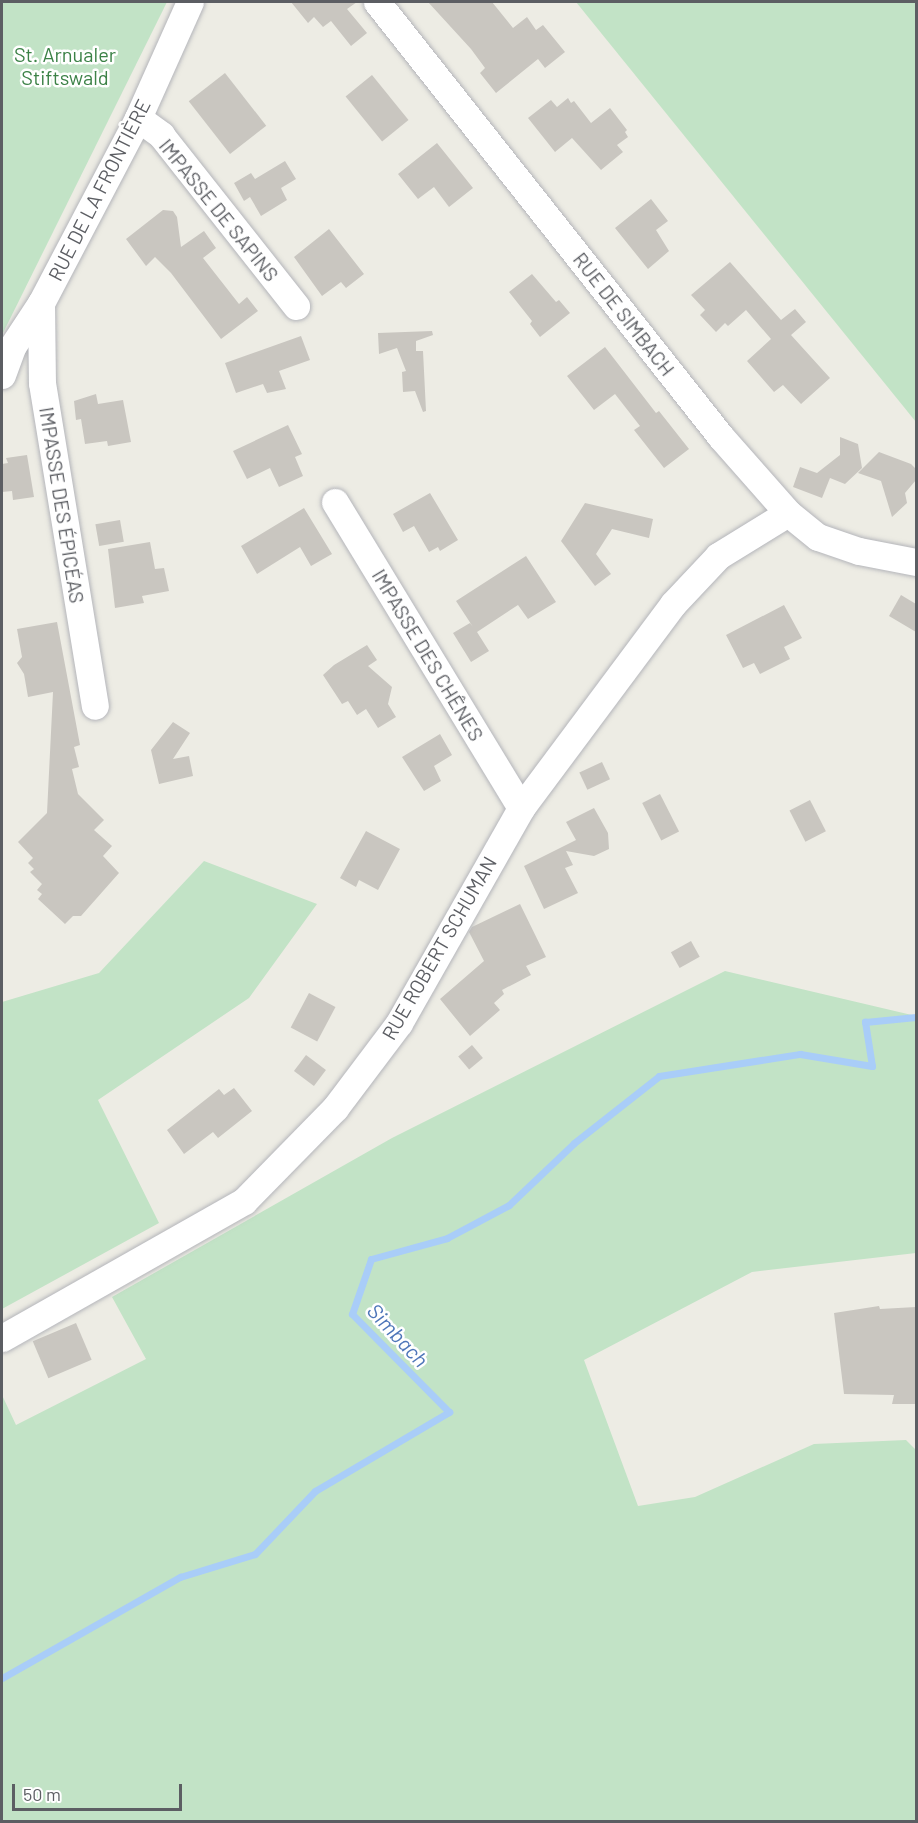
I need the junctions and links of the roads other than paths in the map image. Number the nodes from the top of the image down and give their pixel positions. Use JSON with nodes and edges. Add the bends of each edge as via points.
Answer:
{"nodes":[{"id":1,"x":190,"y":2,"type":"edge"},
{"id":2,"x":377,"y":2,"type":"edge"},
{"id":3,"x":138,"y":118,"type":"junction"},
{"id":4,"x":41,"y":303,"type":"junction"},
{"id":5,"x":296,"y":306,"type":"dead end"},
{"id":6,"x":2,"y":375,"type":"edge"},
{"id":7,"x":335,"y":502,"type":"dead end"},
{"id":8,"x":788,"y":513,"type":"junction"},
{"id":9,"x":916,"y":562,"type":"edge"},
{"id":10,"x":95,"y":706,"type":"dead end"},
{"id":11,"x":521,"y":808,"type":"junction"},
{"id":12,"x":2,"y":1338,"type":"edge"}],
"edges":[{"from":1,"to":3,"type":"street","name":"RUE DE LA FRONTIÈRE"},
{"from":2,"to":8,"type":"street","name":"RUE DE SIMBACH","via":[[713,428]]},
{"from":3,"to":4,"type":"street","name":"RUE DE LA FRONTIÈRE"},
{"from":3,"to":5,"type":"street","name":"IMPASSE DE SAPINS","via":[[161,135]]},
{"from":4,"to":6,"type":"street","name":"RUE DE LA FRONTIÈRE","via":[[12,347]]},
{"from":4,"to":10,"type":"street","name":"IMPASSE DES ÉPICÉAS","via":[[42,383]]},
{"from":7,"to":11,"type":"street","name":"IMPASSE DES CHÊNES"},
{"from":8,"to":9,"type":"street","name":"RUE DE SIMBACH","via":[[818,537],[858,551]]},
{"from":8,"to":11,"type":"street","name":"RUE ROBERT SCHUMAN","via":[[718,556],[673,604]]},
{"from":11,"to":12,"type":"street","name":"RUE ROBERT SCHUMAN","via":[[399,1023],[335,1108],[261,1184],[244,1201]]}]}
